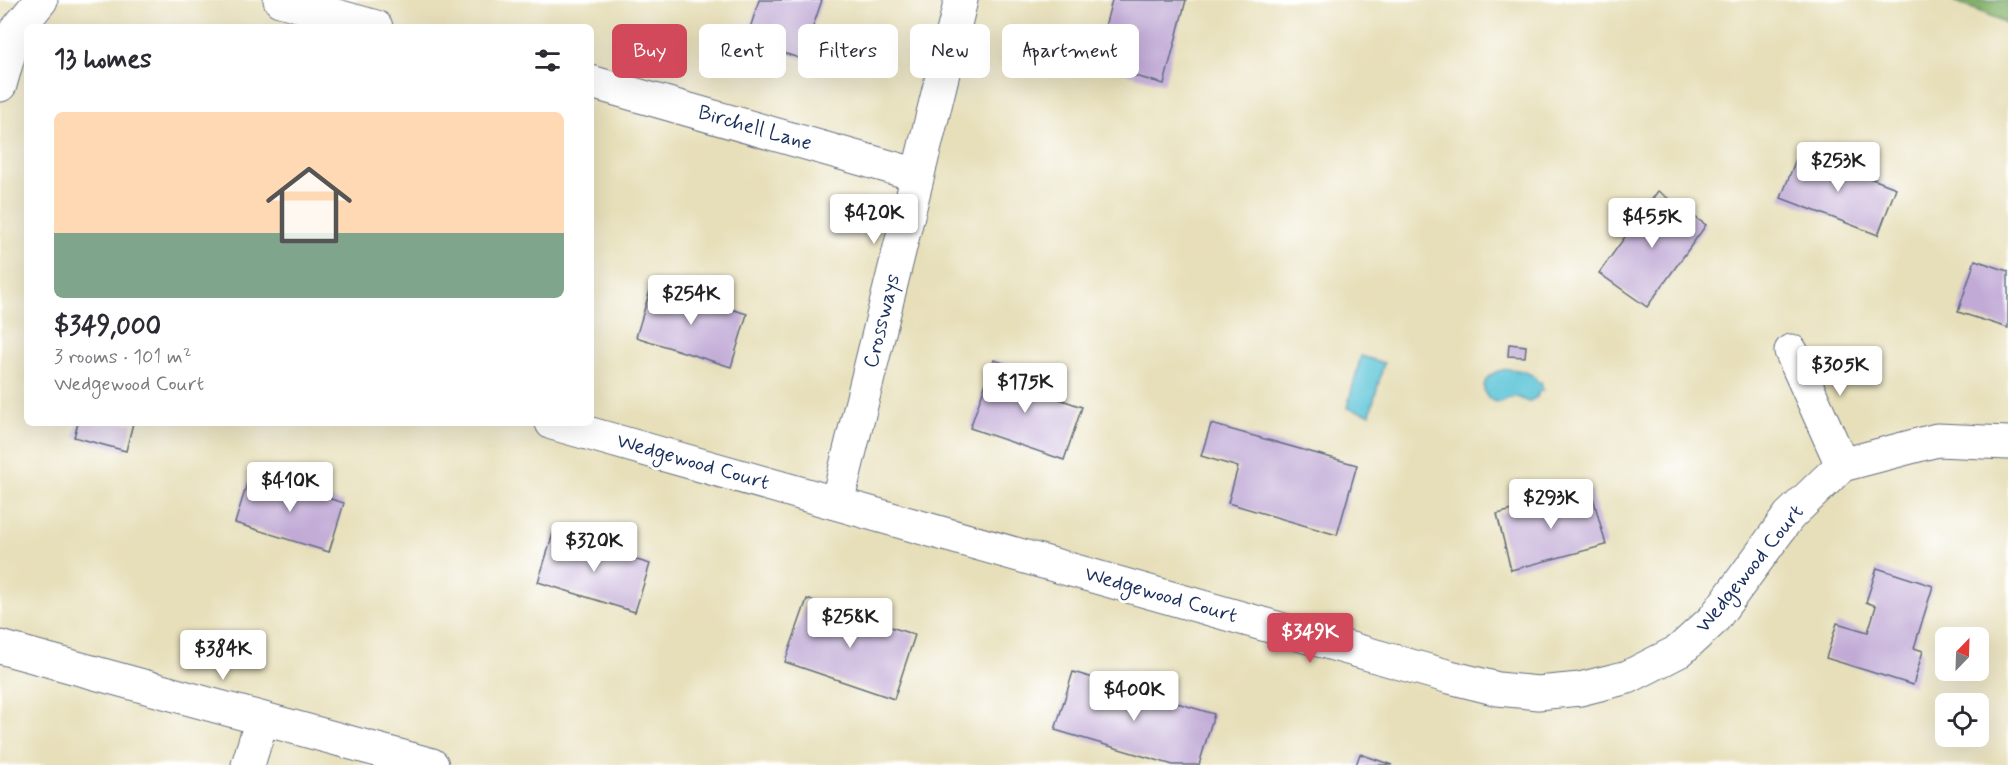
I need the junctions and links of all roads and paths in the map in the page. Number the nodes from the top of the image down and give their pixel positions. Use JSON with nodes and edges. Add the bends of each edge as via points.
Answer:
{"nodes":[{"id":1,"x":41,"y":0,"type":"edge"},
{"id":2,"x":280,"y":0,"type":"edge"},
{"id":3,"x":961,"y":0,"type":"edge"},
{"id":4,"x":365,"y":24,"type":"edge"},
{"id":5,"x":594,"y":83,"type":"edge"},
{"id":6,"x":0,"y":85,"type":"edge"},
{"id":7,"x":918,"y":175,"type":"junction"},
{"id":8,"x":1791,"y":351,"type":"dead end"},
{"id":9,"x":563,"y":426,"type":"edge"},
{"id":10,"x":2008,"y":443,"type":"edge"},
{"id":11,"x":1842,"y":465,"type":"junction"},
{"id":12,"x":837,"y":503,"type":"junction"},
{"id":13,"x":0,"y":647,"type":"edge"},
{"id":14,"x":262,"y":719,"type":"junction"},
{"id":15,"x":248,"y":765,"type":"edge"},
{"id":16,"x":432,"y":765,"type":"edge"}],
"edges":[{"from":1,"to":6,"type":"street","via":[[15,32]]},
{"from":2,"to":4,"type":"street"},
{"from":3,"to":7,"type":"street","name":"Crossways"},
{"from":5,"to":7,"type":"street","name":"Birchell Lane"},
{"from":7,"to":12,"type":"street","name":"Crossways"},
{"from":8,"to":11,"type":"street"},
{"from":9,"to":12,"type":"street","name":"Wedgewood Court"},
{"from":10,"to":11,"type":"street","name":"Wedgewood Court","via":[[1937,440]]},
{"from":11,"to":12,"type":"street","name":"Wedgewood Court","via":[[1789,516],[1713,620],[1679,651],[1628,677],[1580,689],[1538,693],[1498,689],[1450,677]]},
{"from":13,"to":14,"type":"street"},
{"from":14,"to":15,"type":"street"},
{"from":14,"to":16,"type":"street"}]}
